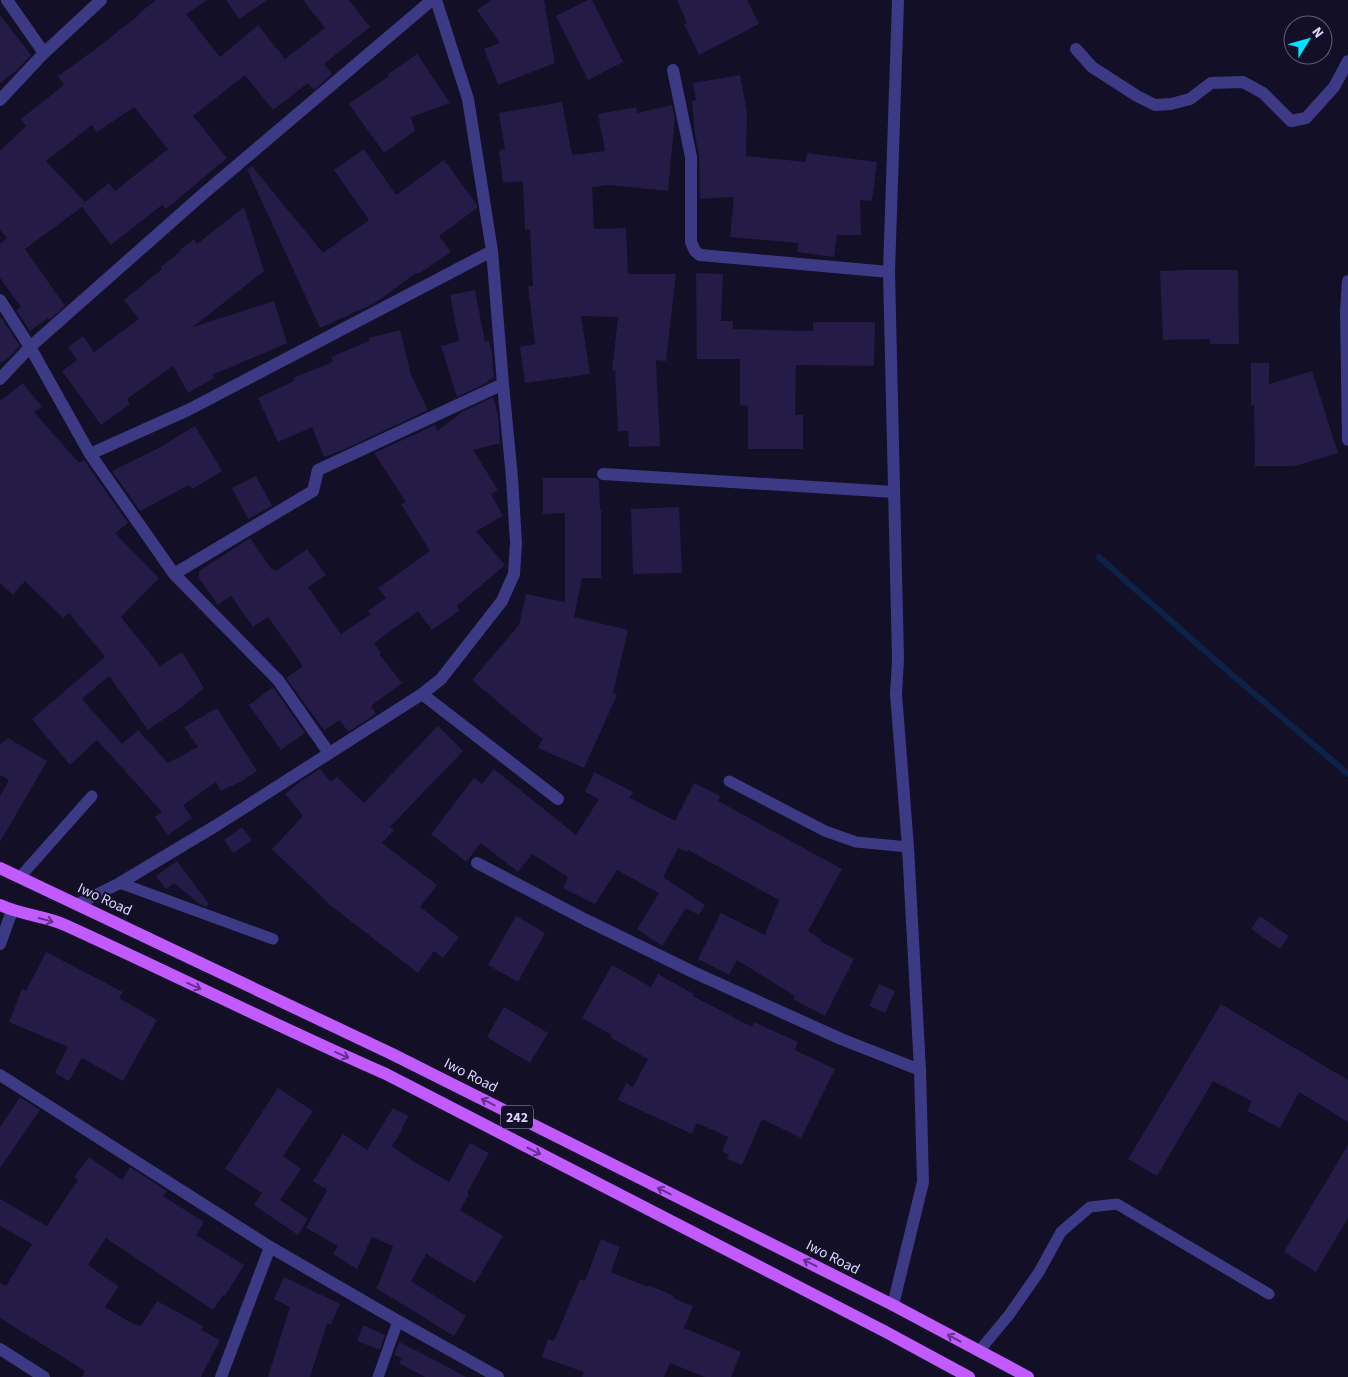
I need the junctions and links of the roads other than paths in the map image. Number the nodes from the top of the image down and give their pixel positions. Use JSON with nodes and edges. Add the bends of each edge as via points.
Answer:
{"nodes":[{"id":1,"x":7,"y":0,"type":"edge"},
{"id":2,"x":100,"y":0,"type":"edge"},
{"id":3,"x":432,"y":0,"type":"edge"},
{"id":4,"x":436,"y":0,"type":"edge"},
{"id":5,"x":898,"y":0,"type":"edge"},
{"id":6,"x":1076,"y":49,"type":"dead end"},
{"id":7,"x":44,"y":53,"type":"junction"},
{"id":8,"x":1348,"y":61,"type":"edge"},
{"id":9,"x":673,"y":70,"type":"dead end"},
{"id":10,"x":0,"y":100,"type":"edge"},
{"id":11,"x":492,"y":251,"type":"junction"},
{"id":12,"x":889,"y":272,"type":"junction"},
{"id":13,"x":1348,"y":281,"type":"edge"},
{"id":14,"x":0,"y":300,"type":"edge"},
{"id":15,"x":30,"y":347,"type":"junction"},
{"id":16,"x":0,"y":379,"type":"edge"},
{"id":17,"x":503,"y":384,"type":"junction"},
{"id":18,"x":1348,"y":440,"type":"edge"},
{"id":19,"x":90,"y":454,"type":"junction"},
{"id":20,"x":603,"y":474,"type":"dead end"},
{"id":21,"x":894,"y":492,"type":"junction"},
{"id":22,"x":174,"y":574,"type":"junction"},
{"id":23,"x":422,"y":694,"type":"junction"},
{"id":24,"x":329,"y":753,"type":"junction"},
{"id":25,"x":729,"y":781,"type":"dead end"},
{"id":26,"x":92,"y":796,"type":"dead end"},
{"id":27,"x":558,"y":800,"type":"dead end"},
{"id":28,"x":908,"y":847,"type":"junction"},
{"id":29,"x":477,"y":863,"type":"dead end"},
{"id":30,"x":0,"y":868,"type":"edge"},
{"id":31,"x":20,"y":877,"type":"junction"},
{"id":32,"x":120,"y":883,"type":"junction"},
{"id":33,"x":78,"y":904,"type":"junction"},
{"id":34,"x":0,"y":905,"type":"edge"},
{"id":35,"x":12,"y":911,"type":"junction"},
{"id":36,"x":274,"y":939,"type":"dead end"},
{"id":37,"x":0,"y":944,"type":"edge"},
{"id":38,"x":392,"y":1054,"type":"junction"},
{"id":39,"x":920,"y":1070,"type":"junction"},
{"id":40,"x":386,"y":1074,"type":"junction"},
{"id":41,"x":0,"y":1075,"type":"edge"},
{"id":42,"x":270,"y":1247,"type":"junction"},
{"id":43,"x":1269,"y":1294,"type":"dead end"},
{"id":44,"x":892,"y":1305,"type":"junction"},
{"id":45,"x":398,"y":1321,"type":"junction"},
{"id":46,"x":0,"y":1349,"type":"edge"},
{"id":47,"x":979,"y":1351,"type":"junction"},
{"id":48,"x":44,"y":1377,"type":"edge"},
{"id":49,"x":220,"y":1377,"type":"edge"},
{"id":50,"x":378,"y":1377,"type":"edge"},
{"id":51,"x":498,"y":1377,"type":"edge"},
{"id":52,"x":969,"y":1377,"type":"edge"},
{"id":53,"x":1028,"y":1377,"type":"edge"}],
"edges":[{"from":1,"to":7,"type":"street"},
{"from":2,"to":7,"type":"street"},
{"from":3,"to":15,"type":"street","via":[[202,195]]},
{"from":4,"to":11,"type":"street","via":[[468,99]]},
{"from":5,"to":12,"type":"street"},
{"from":6,"to":8,"type":"street","via":[[1092,67],[1155,105],[1190,99],[1211,83],[1243,82],[1263,93],[1291,121],[1306,118],[1334,87]]},
{"from":7,"to":10,"type":"street"},
{"from":9,"to":12,"type":"street","via":[[691,157],[690,242],[695,251],[700,255]]},
{"from":11,"to":17,"type":"street"},
{"from":11,"to":19,"type":"street","via":[[188,410]]},
{"from":12,"to":21,"type":"street"},
{"from":13,"to":18,"type":"street"},
{"from":14,"to":15,"type":"street"},
{"from":15,"to":16,"type":"street"},
{"from":15,"to":19,"type":"street"},
{"from":17,"to":22,"type":"street","via":[[318,470],[313,491]]},
{"from":17,"to":23,"type":"street","via":[[516,543],[514,574],[502,601],[441,679]]},
{"from":19,"to":22,"type":"street"},
{"from":20,"to":21,"type":"street"},
{"from":21,"to":28,"type":"street","via":[[896,694]]},
{"from":22,"to":24,"type":"street","via":[[278,680]]},
{"from":23,"to":24,"type":"street"},
{"from":23,"to":27,"type":"street"},
{"from":24,"to":32,"type":"street"},
{"from":25,"to":28,"type":"lane","via":[[825,831],[856,842]]},
{"from":26,"to":31,"type":"lane"},
{"from":28,"to":39,"type":"street"},
{"from":29,"to":39,"type":"street","via":[[693,972],[840,1039]]},
{"from":30,"to":31,"type":"main road","name":"Iwo Road","number":"242"},
{"from":31,"to":33,"type":"main road","name":"Iwo Road","number":"242"},
{"from":32,"to":33,"type":"street"},
{"from":32,"to":36,"type":"lane"},
{"from":33,"to":38,"type":"main road","name":"Iwo Road","number":"242"},
{"from":34,"to":35,"type":"main road"},
{"from":35,"to":37,"type":"street"},
{"from":35,"to":40,"type":"main road","one_way":true,"via":[[62,924]]},
{"from":38,"to":40,"type":"main road"},
{"from":44,"to":38,"type":"main road","name":"Iwo Road","number":"242","one_way":true},
{"from":39,"to":44,"type":"street","via":[[923,1182]]},
{"from":40,"to":52,"type":"main road","one_way":true},
{"from":41,"to":42,"type":"street"},
{"from":42,"to":45,"type":"street"},
{"from":42,"to":49,"type":"street"},
{"from":43,"to":47,"type":"lane","via":[[1117,1204],[1090,1207],[1061,1232],[1010,1315]]},
{"from":47,"to":44,"type":"main road","name":"Iwo Road","number":"242","one_way":true},
{"from":45,"to":50,"type":"lane"},
{"from":45,"to":51,"type":"street"},
{"from":46,"to":48,"type":"street"},
{"from":47,"to":53,"type":"main road","name":"Iwo Road","number":"242"}]}
